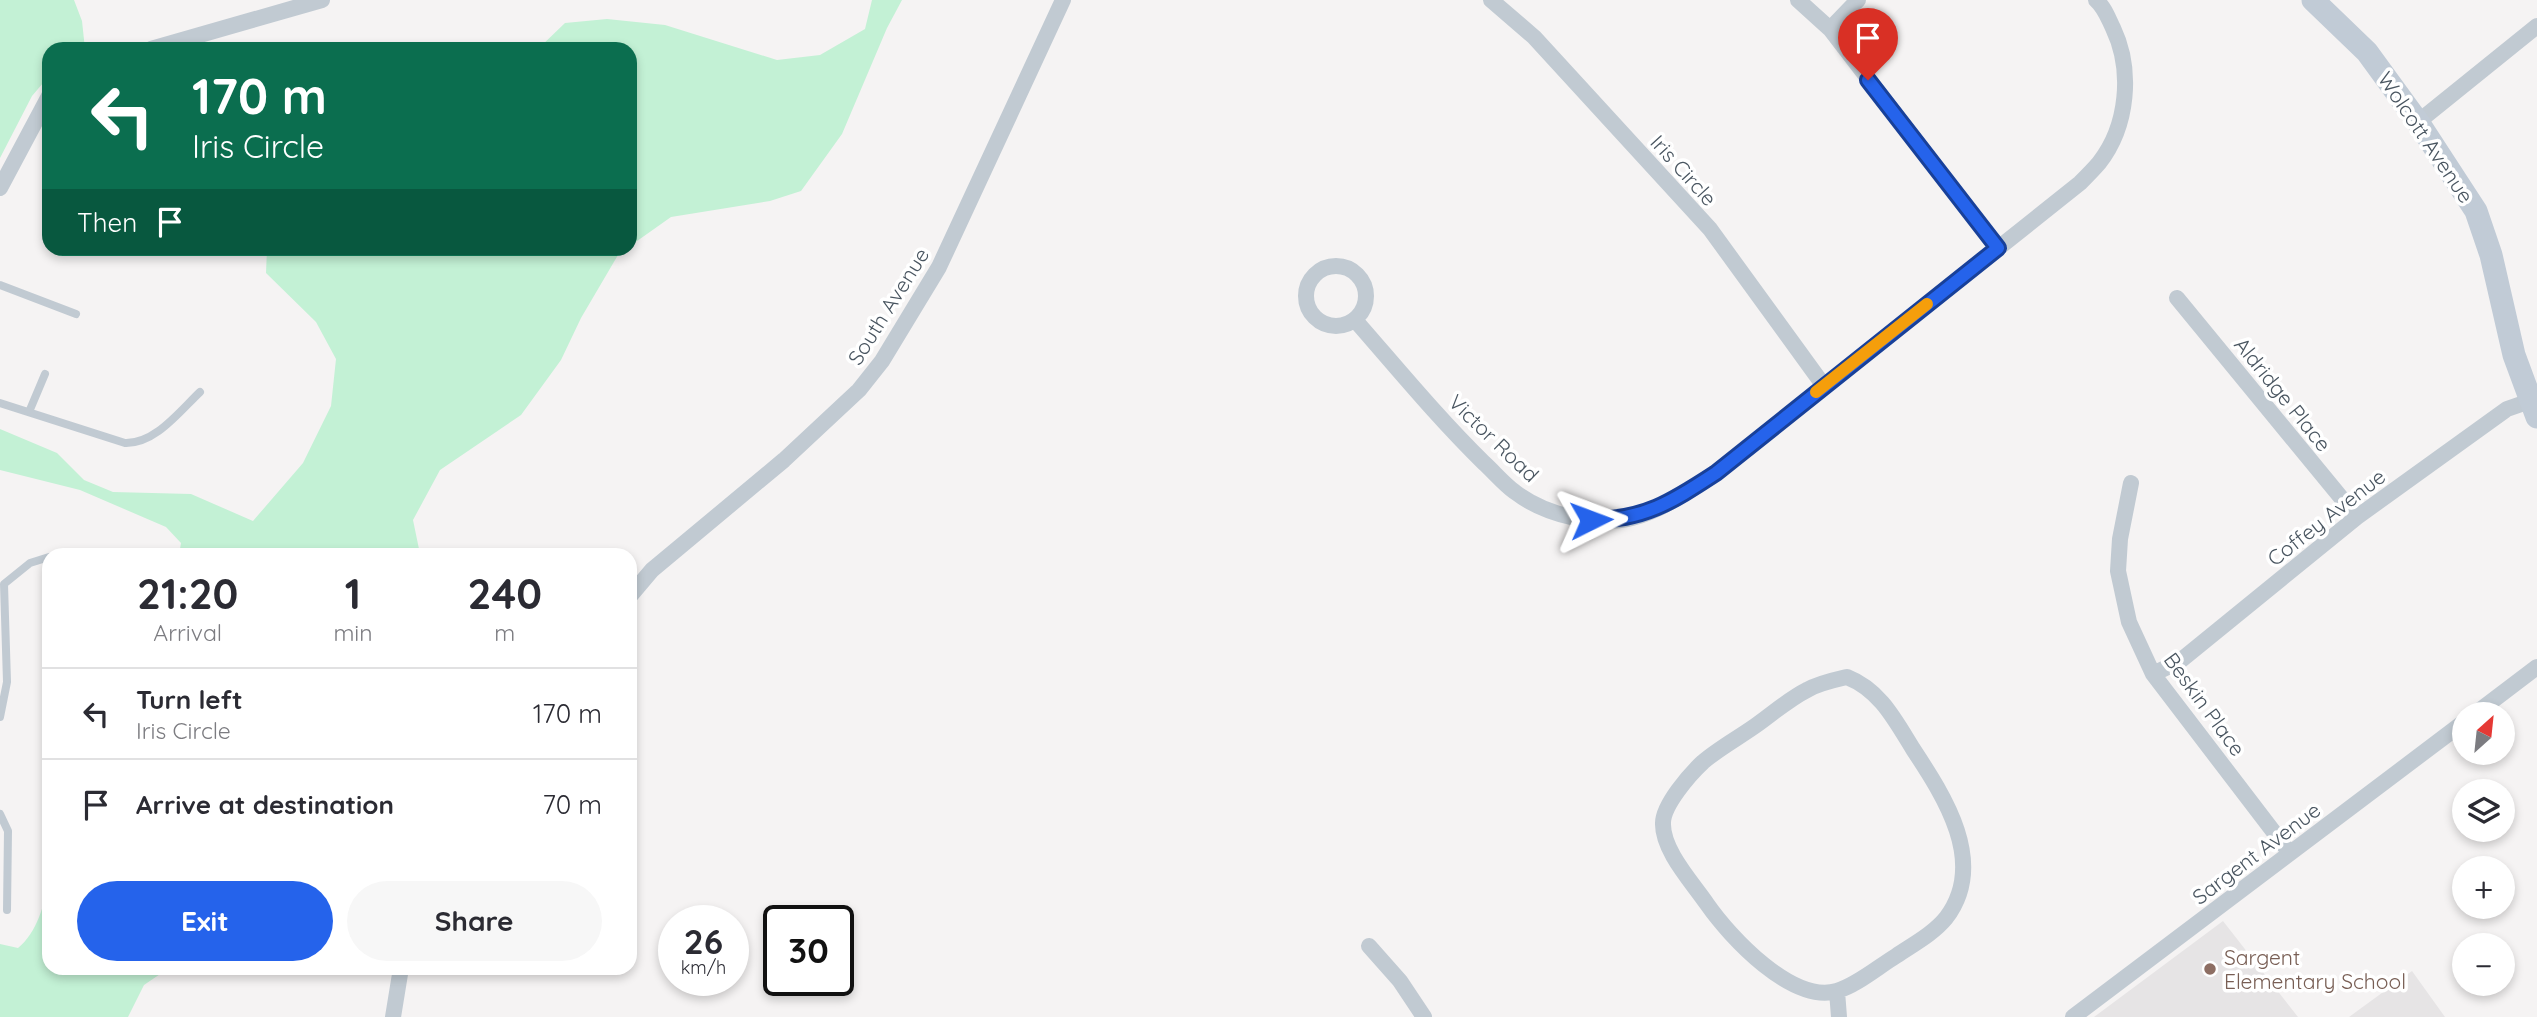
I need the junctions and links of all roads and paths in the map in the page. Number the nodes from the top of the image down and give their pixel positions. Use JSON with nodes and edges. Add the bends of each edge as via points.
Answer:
{"nodes":[{"id":1,"x":322,"y":0,"type":"edge"},
{"id":2,"x":1063,"y":0,"type":"edge"},
{"id":3,"x":1491,"y":0,"type":"edge"},
{"id":4,"x":1798,"y":0,"type":"edge"},
{"id":5,"x":1858,"y":0,"type":"edge"},
{"id":6,"x":2096,"y":0,"type":"edge"},
{"id":7,"x":2313,"y":0,"type":"edge"},
{"id":8,"x":2537,"y":26,"type":"edge"},
{"id":9,"x":1830,"y":29,"type":"junction"},
{"id":10,"x":175,"y":42,"type":"edge"},
{"id":11,"x":42,"y":109,"type":"edge"},
{"id":12,"x":2418,"y":122,"type":"junction"},
{"id":13,"x":0,"y":188,"type":"edge"},
{"id":14,"x":1998,"y":248,"type":"junction"},
{"id":15,"x":0,"y":285,"type":"edge"},
{"id":16,"x":2177,"y":298,"type":"dead end"},
{"id":17,"x":76,"y":314,"type":"dead end"},
{"id":18,"x":1355,"y":320,"type":"dead end"},
{"id":19,"x":45,"y":374,"type":"dead end"},
{"id":20,"x":1824,"y":386,"type":"junction"},
{"id":21,"x":200,"y":392,"type":"dead end"},
{"id":22,"x":0,"y":403,"type":"edge"},
{"id":23,"x":2533,"y":409,"type":"edge"},
{"id":24,"x":29,"y":412,"type":"junction"},
{"id":25,"x":2132,"y":483,"type":"dead end"},
{"id":26,"x":2357,"y":517,"type":"junction"},
{"id":27,"x":42,"y":560,"type":"edge"},
{"id":28,"x":637,"y":588,"type":"edge"},
{"id":29,"x":2537,"y":667,"type":"edge"},
{"id":30,"x":2153,"y":674,"type":"junction"},
{"id":31,"x":4,"y":682,"type":"edge"},
{"id":32,"x":2491,"y":702,"type":"edge"},
{"id":33,"x":0,"y":717,"type":"edge"},
{"id":34,"x":2452,"y":731,"type":"edge"},
{"id":35,"x":0,"y":814,"type":"edge"},
{"id":36,"x":2289,"y":852,"type":"junction"},
{"id":37,"x":7,"y":910,"type":"dead end"},
{"id":38,"x":1368,"y":946,"type":"dead end"},
{"id":39,"x":400,"y":975,"type":"edge"},
{"id":40,"x":1836,"y":991,"type":"junction"},
{"id":41,"x":393,"y":1017,"type":"edge"},
{"id":42,"x":1424,"y":1017,"type":"edge"},
{"id":43,"x":1839,"y":1017,"type":"edge"},
{"id":44,"x":2073,"y":1017,"type":"edge"}],
"edges":[{"from":1,"to":10,"type":"street"},
{"from":2,"to":28,"type":"street","name":"South Avenue","via":[[939,267],[882,361],[859,390],[784,460],[652,570]]},
{"from":3,"to":20,"type":"street","name":"Iris Circle","via":[[1534,37],[1710,229]]},
{"from":4,"to":9,"type":"street"},
{"from":5,"to":9,"type":"street"},
{"from":6,"to":14,"type":"street","name":"Victor Road","via":[[2119,39],[2125,69],[2126,94],[2118,128],[2093,169]]},
{"from":7,"to":12,"type":"main road","name":"Wolcott Avenue","via":[[2367,52]]},
{"from":8,"to":12,"type":"street"},
{"from":9,"to":14,"type":"street"},
{"from":11,"to":13,"type":"street"},
{"from":12,"to":23,"type":"main road","name":"Wolcott Avenue","via":[[2476,211]]},
{"from":14,"to":20,"type":"street","name":"Victor Road"},
{"from":15,"to":17,"type":"lane"},
{"from":16,"to":26,"type":"street","name":"Aldridge Place"},
{"from":18,"to":20,"type":"street","name":"Victor Road","via":[[1461,440],[1516,493],[1543,508],[1591,520],[1631,518],[1682,495]]},
{"from":19,"to":24,"type":"lane"},
{"from":21,"to":24,"type":"lane","via":[[155,434],[135,443]]},
{"from":22,"to":24,"type":"lane"},
{"from":23,"to":26,"type":"street","name":"Coffey Avenue","via":[[2507,409]]},
{"from":25,"to":30,"type":"street","name":"Beskin Place","via":[[2118,571],[2129,622]]},
{"from":26,"to":30,"type":"street","name":"Coffey Avenue","via":[[2180,661]]},
{"from":27,"to":31,"type":"lane","via":[[4,584]]},
{"from":29,"to":32,"type":"street"},
{"from":30,"to":36,"type":"street","name":"Beskin Place"},
{"from":31,"to":33,"type":"lane"},
{"from":34,"to":36,"type":"street","name":"Sargent Avenue"},
{"from":35,"to":37,"type":"lane","via":[[8,831]]},
{"from":36,"to":44,"type":"street","name":"Sargent Avenue"},
{"from":38,"to":42,"type":"street"},
{"from":39,"to":41,"type":"street"},
{"from":40,"to":40,"type":"street","via":[[1945,919],[1963,873],[1956,826],[1946,799],[1882,700],[1847,677],[1806,690],[1703,762],[1676,792],[1662,820],[1665,843],[1724,928],[1763,965],[1793,984],[1818,993]]},
{"from":40,"to":43,"type":"street"}]}
